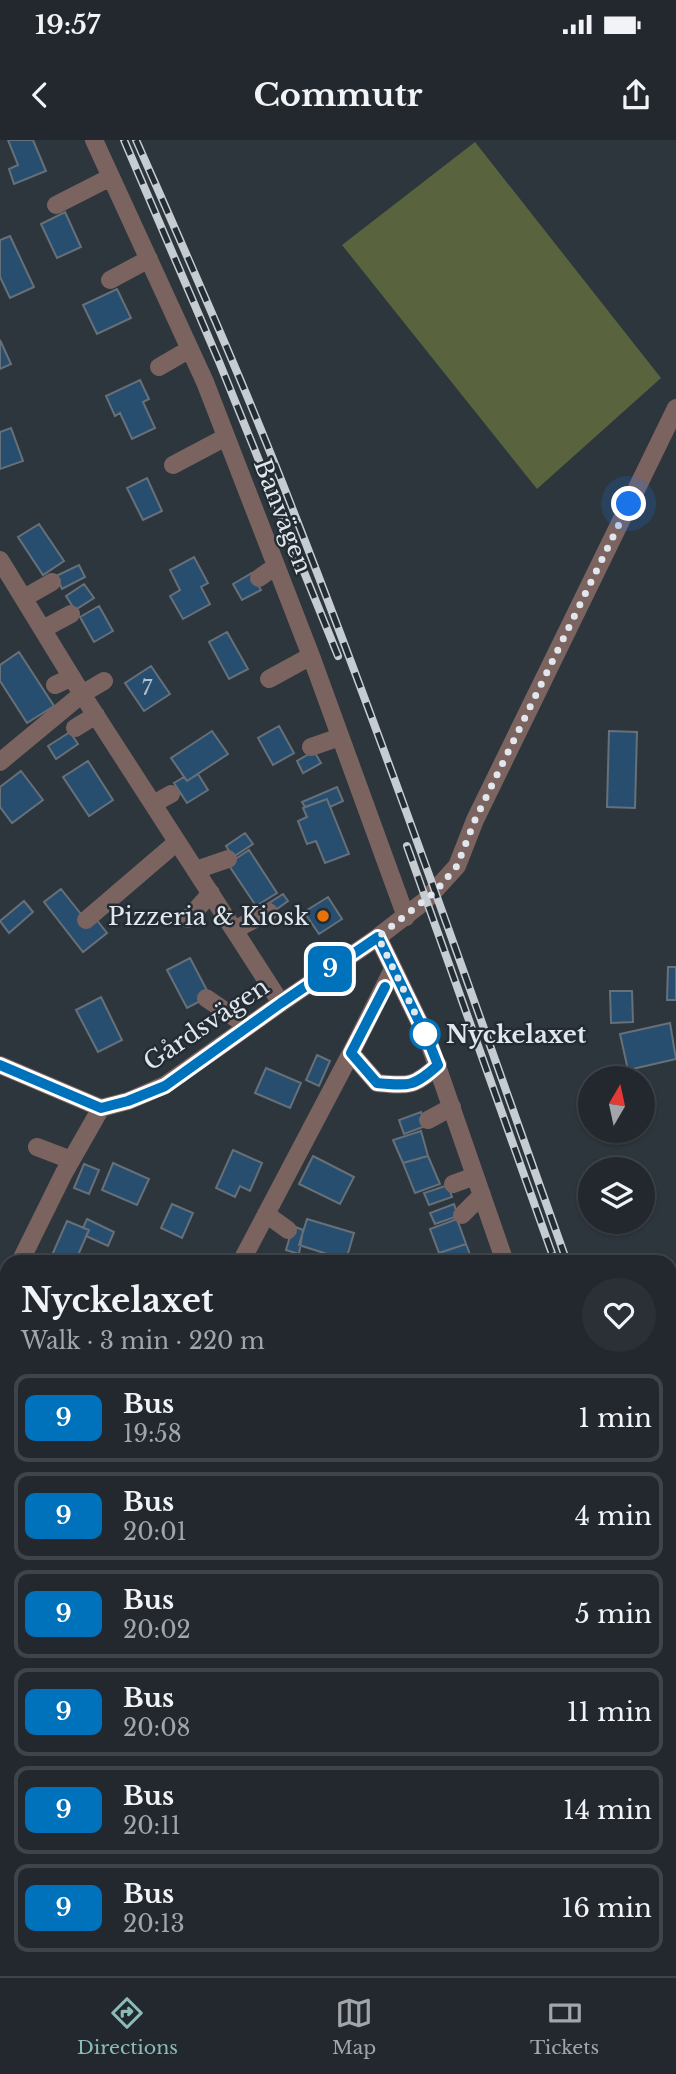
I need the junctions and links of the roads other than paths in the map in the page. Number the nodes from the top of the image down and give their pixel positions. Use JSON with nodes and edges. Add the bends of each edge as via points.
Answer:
{"nodes":[{"id":1,"x":94,"y":140,"type":"edge"},
{"id":2,"x":111,"y":177,"type":"junction"},
{"id":3,"x":57,"y":205,"type":"dead end"},
{"id":4,"x":149,"y":259,"type":"junction"},
{"id":5,"x":110,"y":280,"type":"dead end"},
{"id":6,"x":190,"y":349,"type":"junction"},
{"id":7,"x":159,"y":367,"type":"dead end"},
{"id":8,"x":676,"y":408,"type":"edge"},
{"id":9,"x":226,"y":437,"type":"junction"},
{"id":10,"x":173,"y":465,"type":"dead end"},
{"id":11,"x":0,"y":560,"type":"edge"},
{"id":12,"x":276,"y":566,"type":"junction"},
{"id":13,"x":259,"y":578,"type":"dead end"},
{"id":14,"x":52,"y":582,"type":"dead end"},
{"id":15,"x":24,"y":598,"type":"junction"},
{"id":16,"x":71,"y":614,"type":"dead end"},
{"id":17,"x":43,"y":629,"type":"junction"},
{"id":18,"x":311,"y":656,"type":"junction"},
{"id":19,"x":72,"y":677,"type":"junction"},
{"id":20,"x":269,"y":679,"type":"dead end"},
{"id":21,"x":104,"y":681,"type":"dead end"},
{"id":22,"x":55,"y":685,"type":"dead end"},
{"id":23,"x":82,"y":694,"type":"junction"},
{"id":24,"x":96,"y":715,"type":"junction"},
{"id":25,"x":75,"y":728,"type":"dead end"},
{"id":26,"x":340,"y":737,"type":"junction"},
{"id":27,"x":311,"y":747,"type":"dead end"},
{"id":28,"x":0,"y":762,"type":"edge"},
{"id":29,"x":171,"y":794,"type":"dead end"},
{"id":30,"x":153,"y":804,"type":"junction"},
{"id":31,"x":177,"y":842,"type":"junction"},
{"id":32,"x":228,"y":859,"type":"dead end"},
{"id":33,"x":196,"y":870,"type":"junction"},
{"id":34,"x":211,"y":893,"type":"junction"},
{"id":35,"x":269,"y":912,"type":"dead end"},
{"id":36,"x":406,"y":917,"type":"junction"},
{"id":37,"x":188,"y":919,"type":"dead end"},
{"id":38,"x":86,"y":920,"type":"dead end"},
{"id":39,"x":234,"y":930,"type":"junction"},
{"id":40,"x":378,"y":937,"type":"junction"},
{"id":41,"x":393,"y":969,"type":"junction"},
{"id":42,"x":206,"y":998,"type":"dead end"},
{"id":43,"x":281,"y":1003,"type":"junction"},
{"id":44,"x":247,"y":1027,"type":"junction"},
{"id":45,"x":351,"y":1053,"type":"junction"},
{"id":46,"x":0,"y":1065,"type":"edge"},
{"id":47,"x":438,"y":1065,"type":"junction"},
{"id":48,"x":452,"y":1107,"type":"junction"},
{"id":49,"x":101,"y":1108,"type":"junction"},
{"id":50,"x":428,"y":1119,"type":"dead end"},
{"id":51,"x":37,"y":1147,"type":"dead end"},
{"id":52,"x":71,"y":1160,"type":"junction"},
{"id":53,"x":475,"y":1176,"type":"junction"},
{"id":54,"x":453,"y":1184,"type":"dead end"},
{"id":55,"x":482,"y":1195,"type":"junction"},
{"id":56,"x":266,"y":1214,"type":"junction"},
{"id":57,"x":462,"y":1215,"type":"dead end"},
{"id":58,"x":288,"y":1230,"type":"dead end"},
{"id":59,"x":24,"y":1255,"type":"edge"},
{"id":60,"x":245,"y":1255,"type":"edge"},
{"id":61,"x":503,"y":1255,"type":"edge"}],
"edges":[{"from":1,"to":2,"type":"street","name":"Banvägen"},
{"from":2,"to":3,"type":"street"},
{"from":2,"to":4,"type":"street","name":"Banvägen"},
{"from":4,"to":5,"type":"street"},
{"from":4,"to":6,"type":"street","name":"Banvägen"},
{"from":6,"to":7,"type":"street"},
{"from":6,"to":9,"type":"street","name":"Banvägen"},
{"from":8,"to":36,"type":"street","name":"Gårdsvägen","via":[[475,820],[457,866]]},
{"from":9,"to":10,"type":"street"},
{"from":9,"to":12,"type":"street","name":"Banvägen"},
{"from":11,"to":15,"type":"street"},
{"from":12,"to":13,"type":"street"},
{"from":12,"to":18,"type":"street","name":"Banvägen"},
{"from":14,"to":15,"type":"street"},
{"from":15,"to":17,"type":"street"},
{"from":16,"to":17,"type":"street"},
{"from":17,"to":19,"type":"street"},
{"from":18,"to":20,"type":"street"},
{"from":18,"to":26,"type":"street","name":"Banvägen"},
{"from":19,"to":22,"type":"street"},
{"from":19,"to":23,"type":"street"},
{"from":21,"to":23,"type":"street"},
{"from":23,"to":24,"type":"street"},
{"from":23,"to":28,"type":"street"},
{"from":24,"to":25,"type":"street"},
{"from":24,"to":30,"type":"street"},
{"from":26,"to":27,"type":"street"},
{"from":26,"to":36,"type":"street","name":"Banvägen","via":[[353,787]]},
{"from":29,"to":30,"type":"street"},
{"from":30,"to":31,"type":"street"},
{"from":31,"to":33,"type":"street"},
{"from":31,"to":38,"type":"street"},
{"from":32,"to":33,"type":"street"},
{"from":33,"to":34,"type":"street"},
{"from":34,"to":37,"type":"street"},
{"from":34,"to":39,"type":"street"},
{"from":35,"to":39,"type":"street"},
{"from":36,"to":40,"type":"street","name":"Gårdsvägen"},
{"from":39,"to":43,"type":"street"},
{"from":40,"to":41,"type":"street"},
{"from":40,"to":43,"type":"street","name":"Gårdsvägen"},
{"from":41,"to":45,"type":"street"},
{"from":41,"to":47,"type":"street"},
{"from":42,"to":44,"type":"street"},
{"from":43,"to":44,"type":"street","name":"Gårdsvägen"},
{"from":44,"to":49,"type":"street","name":"Gårdsvägen","via":[[165,1086]]},
{"from":45,"to":47,"type":"street","via":[[377,1083],[420,1082]]},
{"from":45,"to":56,"type":"street"},
{"from":46,"to":49,"type":"street"},
{"from":47,"to":48,"type":"street"},
{"from":48,"to":50,"type":"street"},
{"from":48,"to":53,"type":"street"},
{"from":49,"to":52,"type":"street"},
{"from":51,"to":52,"type":"street"},
{"from":52,"to":59,"type":"street"},
{"from":53,"to":54,"type":"street"},
{"from":53,"to":55,"type":"street"},
{"from":55,"to":57,"type":"street"},
{"from":55,"to":61,"type":"street"},
{"from":56,"to":58,"type":"street"},
{"from":56,"to":60,"type":"street"}]}
